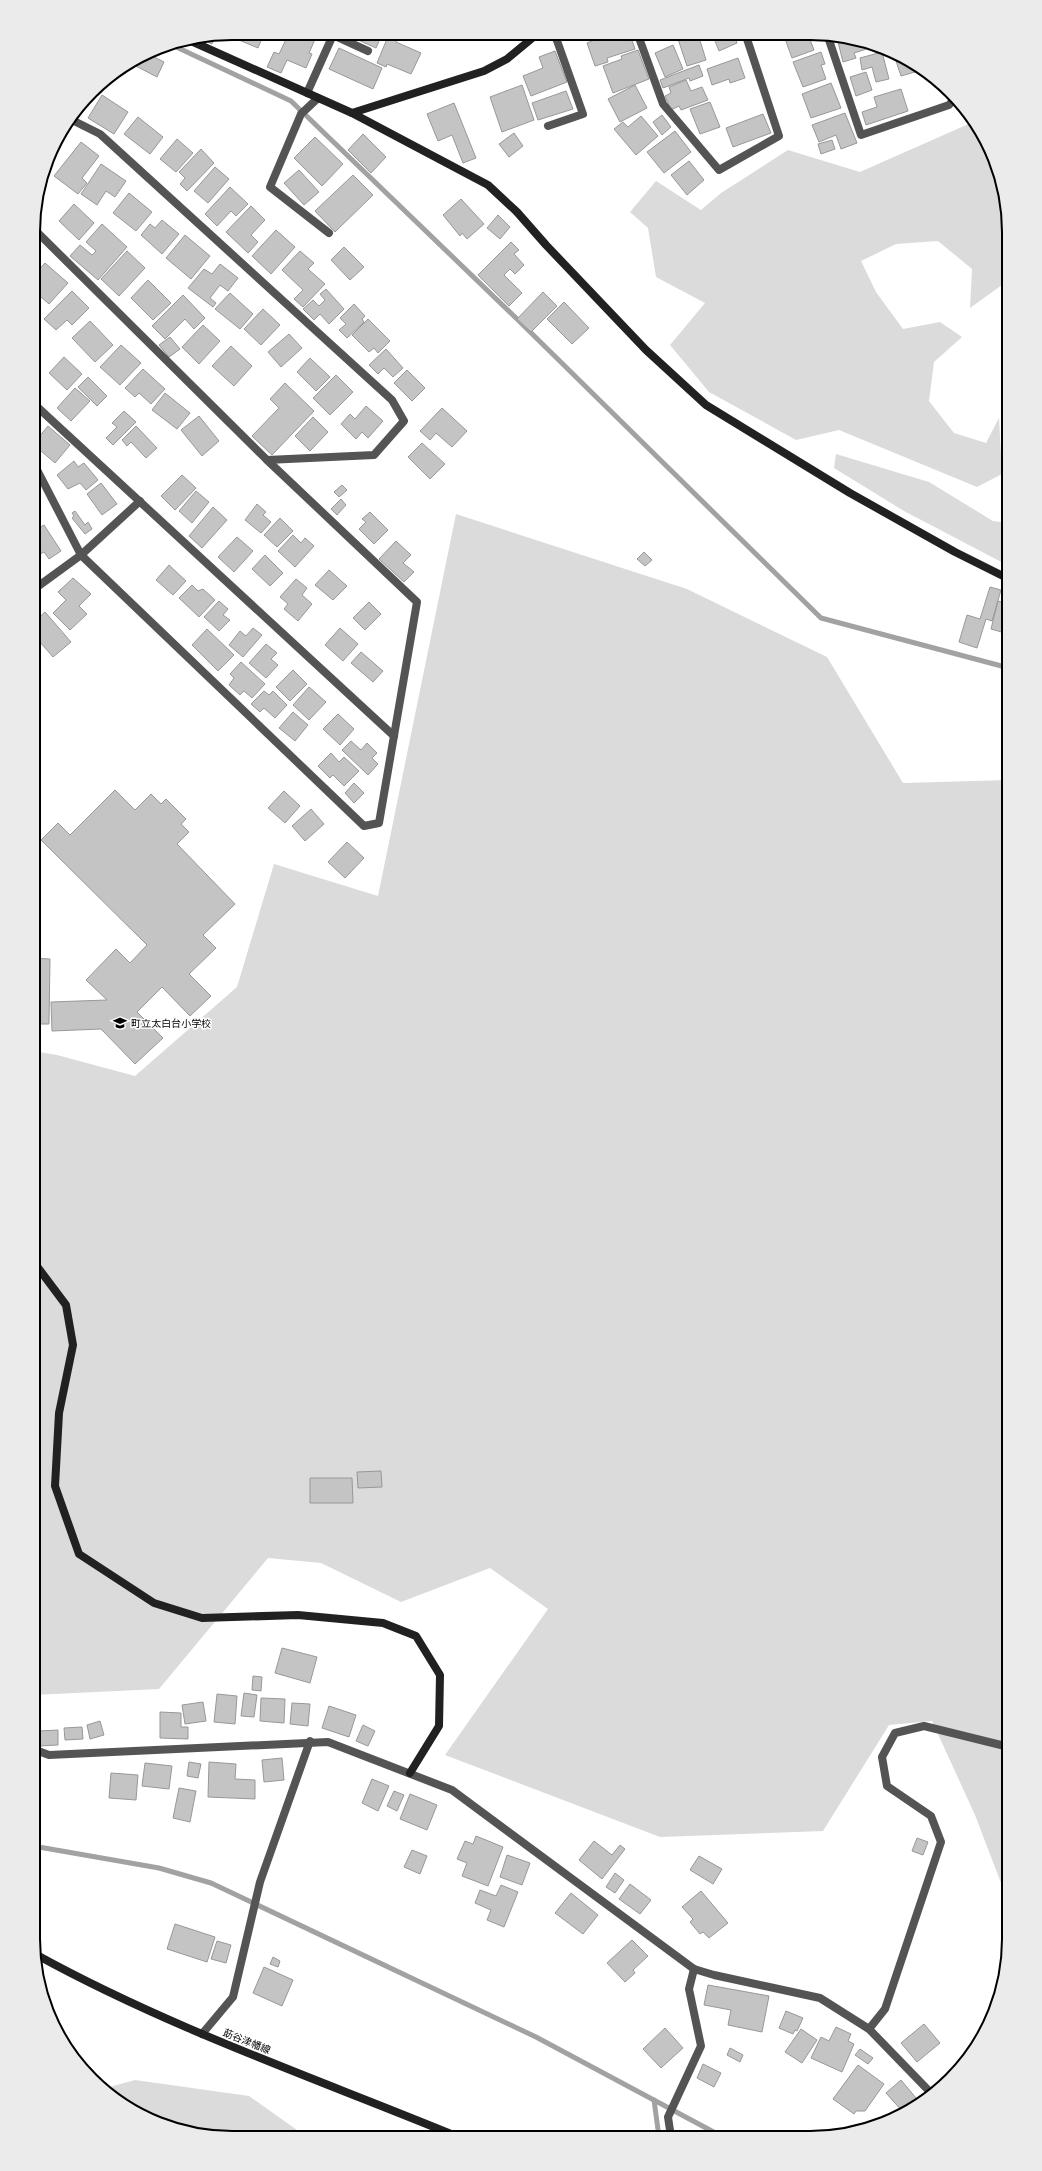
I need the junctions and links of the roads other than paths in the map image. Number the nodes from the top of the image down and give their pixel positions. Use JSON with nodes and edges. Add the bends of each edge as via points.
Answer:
{"nodes":[{"id":1,"x":331,"y":40,"type":"edge"},
{"id":2,"x":344,"y":40,"type":"edge"},
{"id":3,"x":530,"y":40,"type":"edge"},
{"id":4,"x":557,"y":40,"type":"edge"},
{"id":5,"x":640,"y":40,"type":"edge"},
{"id":6,"x":747,"y":40,"type":"edge"},
{"id":7,"x":829,"y":41,"type":"edge"},
{"id":8,"x":197,"y":44,"type":"edge"},
{"id":9,"x":368,"y":51,"type":"dead end"},
{"id":10,"x":307,"y":93,"type":"junction"},
{"id":11,"x":318,"y":98,"type":"junction"},
{"id":12,"x":951,"y":102,"type":"edge"},
{"id":13,"x":352,"y":113,"type":"junction"},
{"id":14,"x":75,"y":122,"type":"edge"},
{"id":15,"x":548,"y":126,"type":"dead end"},
{"id":16,"x":329,"y":233,"type":"dead end"},
{"id":17,"x":40,"y":235,"type":"edge"},
{"id":18,"x":40,"y":409,"type":"edge"},
{"id":19,"x":268,"y":460,"type":"junction"},
{"id":20,"x":40,"y":476,"type":"edge"},
{"id":21,"x":140,"y":501,"type":"junction"},
{"id":22,"x":81,"y":555,"type":"junction"},
{"id":23,"x":1002,"y":574,"type":"edge"},
{"id":24,"x":40,"y":585,"type":"edge"},
{"id":25,"x":394,"y":736,"type":"junction"},
{"id":26,"x":40,"y":1270,"type":"edge"},
{"id":27,"x":310,"y":1741,"type":"junction"},
{"id":28,"x":1002,"y":1745,"type":"edge"},
{"id":29,"x":40,"y":1751,"type":"edge"},
{"id":30,"x":410,"y":1773,"type":"junction"},
{"id":31,"x":41,"y":1957,"type":"edge"},
{"id":32,"x":694,"y":1969,"type":"junction"},
{"id":33,"x":869,"y":2028,"type":"junction"},
{"id":34,"x":202,"y":2034,"type":"junction"},
{"id":35,"x":928,"y":2090,"type":"edge"},
{"id":36,"x":444,"y":2131,"type":"edge"},
{"id":37,"x":670,"y":2131,"type":"edge"}],
"edges":[{"from":1,"to":10,"type":"street"},
{"from":2,"to":9,"type":"street"},
{"from":3,"to":13,"type":"street","via":[[507,59],[484,71]]},
{"from":4,"to":15,"type":"street","via":[[583,114]]},
{"from":5,"to":6,"type":"street","via":[[663,104],[719,170],[779,136]]},
{"from":7,"to":12,"type":"street","via":[[862,135]]},
{"from":8,"to":10,"type":"street"},
{"from":10,"to":11,"type":"street"},
{"from":11,"to":13,"type":"street"},
{"from":11,"to":16,"type":"street","via":[[304,112],[270,187]]},
{"from":13,"to":23,"type":"street","via":[[488,185],[517,212],[646,350],[706,405],[856,497],[955,552]]},
{"from":14,"to":19,"type":"street","via":[[100,134],[392,400],[404,421],[374,455]]},
{"from":17,"to":19,"type":"street"},
{"from":18,"to":21,"type":"street"},
{"from":19,"to":25,"type":"street","via":[[416,602]]},
{"from":20,"to":22,"type":"street"},
{"from":21,"to":22,"type":"street"},
{"from":21,"to":25,"type":"street"},
{"from":22,"to":24,"type":"street"},
{"from":22,"to":25,"type":"street","via":[[364,826],[379,823]]},
{"from":26,"to":30,"type":"street","via":[[66,1305],[73,1345],[59,1413],[55,1486],[79,1554],[154,1604],[202,1618],[298,1615],[383,1623],[416,1636],[440,1675],[439,1726]]},
{"from":27,"to":29,"type":"street","via":[[50,1755]]},
{"from":27,"to":30,"type":"street","via":[[328,1742]]},
{"from":27,"to":34,"type":"street","via":[[260,1882],[233,1997]]},
{"from":28,"to":33,"type":"street","via":[[924,1726],[895,1732],[882,1757],[887,1786],[931,1816],[941,1842],[885,2009]]},
{"from":30,"to":32,"type":"street","via":[[452,1790]]},
{"from":31,"to":34,"type":"street","name":"莇谷津幡線","via":[[86,1983]]},
{"from":32,"to":33,"type":"street","via":[[820,1998]]},
{"from":32,"to":37,"type":"street","via":[[689,1989],[701,2046],[668,2117]]},
{"from":33,"to":35,"type":"street"},
{"from":34,"to":36,"type":"street","name":"莇谷津幡線"}]}
